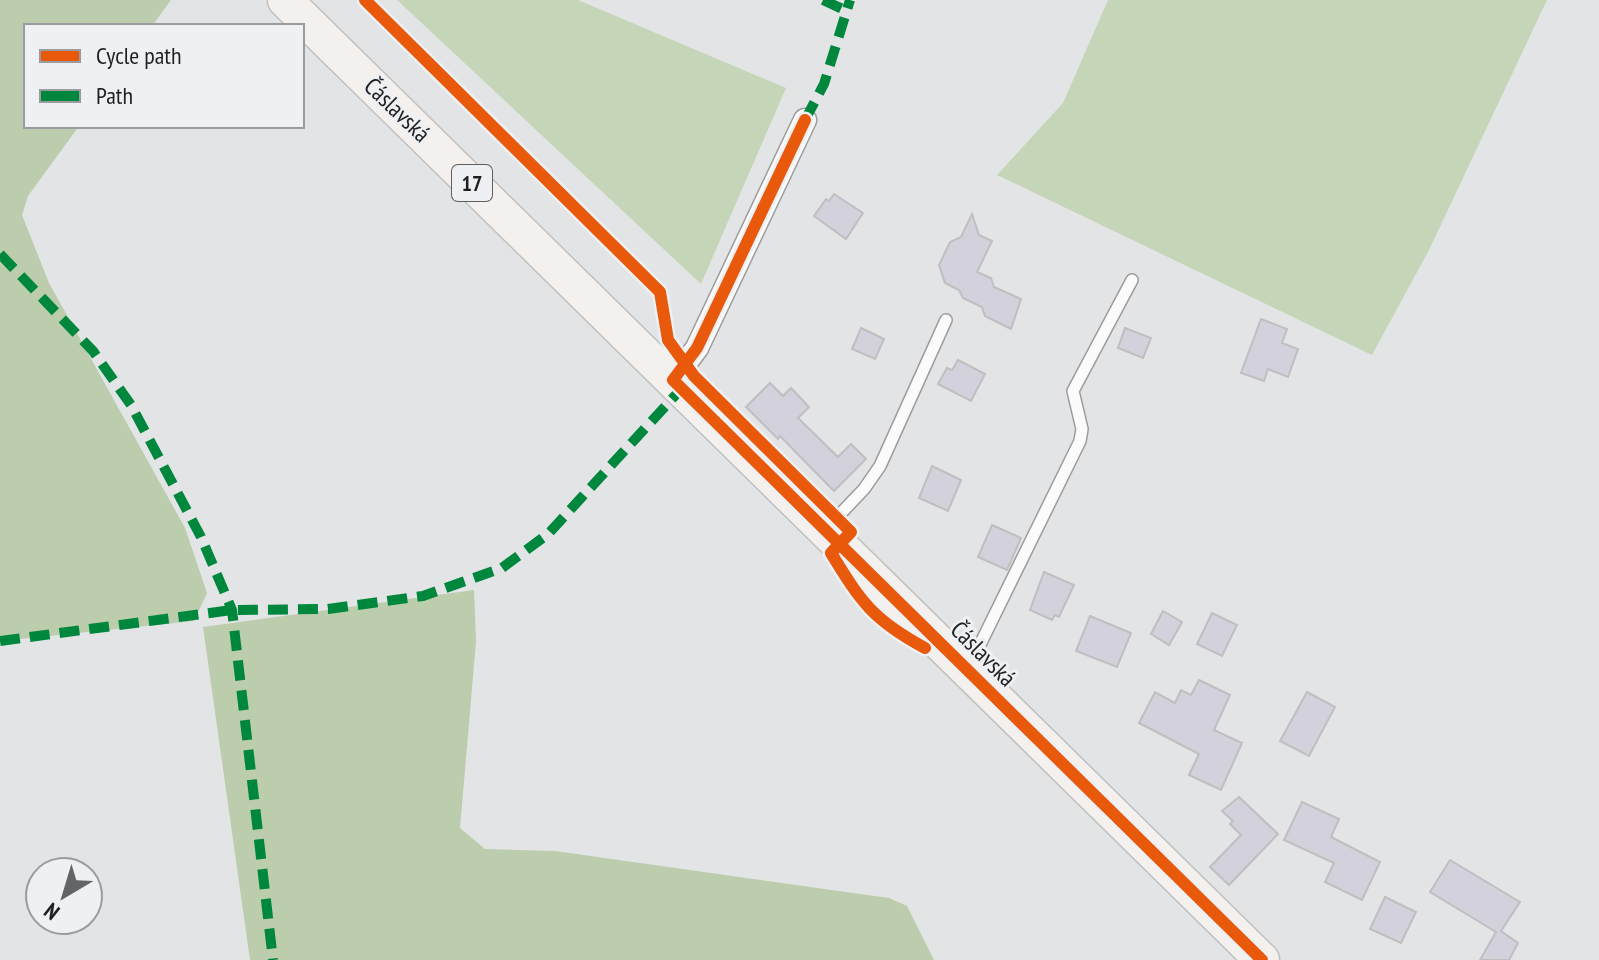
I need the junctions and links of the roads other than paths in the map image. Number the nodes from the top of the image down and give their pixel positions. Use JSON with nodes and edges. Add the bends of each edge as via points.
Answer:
{"nodes":[{"id":1,"x":285,"y":0,"type":"edge"},
{"id":2,"x":805,"y":120,"type":"dead end"},
{"id":3,"x":1132,"y":280,"type":"dead end"},
{"id":4,"x":946,"y":320,"type":"dead end"},
{"id":5,"x":673,"y":380,"type":"junction"},
{"id":6,"x":825,"y":529,"type":"junction"},
{"id":7,"x":968,"y":669,"type":"junction"},
{"id":8,"x":1262,"y":960,"type":"edge"}],
"edges":[{"from":1,"to":5,"type":"main road","name":"Čáslavská","number":"17"},
{"from":2,"to":5,"type":"street","via":[[697,348]]},
{"from":3,"to":7,"type":"lane","via":[[1073,391],[1080,441]]},
{"from":4,"to":6,"type":"lane","via":[[880,466]]},
{"from":5,"to":6,"type":"main road","name":"Čáslavská","number":"17"},
{"from":6,"to":7,"type":"main road","name":"Čáslavská","number":"17"},
{"from":7,"to":8,"type":"main road","name":"Čáslavská","number":"17"}]}
